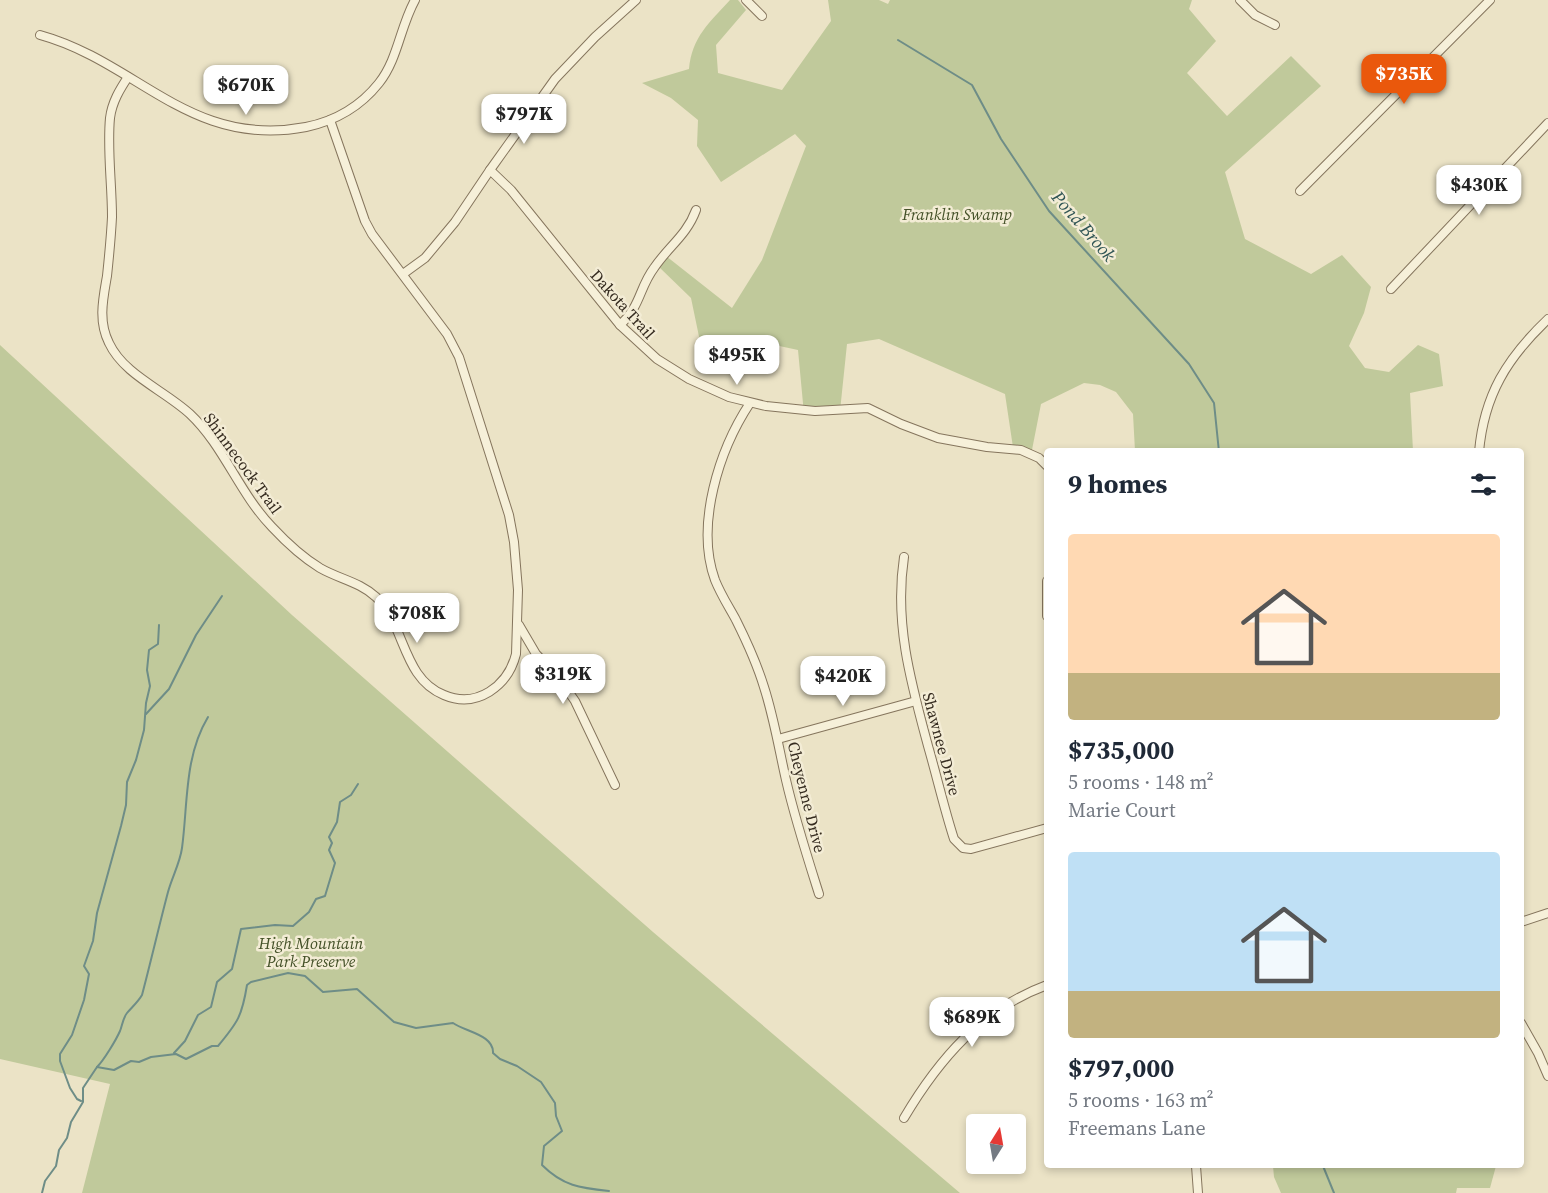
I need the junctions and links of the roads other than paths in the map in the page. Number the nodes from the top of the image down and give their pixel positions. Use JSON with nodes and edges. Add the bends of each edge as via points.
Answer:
{"nodes":[{"id":1,"x":416,"y":0,"type":"edge"},
{"id":2,"x":636,"y":0,"type":"edge"},
{"id":3,"x":746,"y":0,"type":"edge"},
{"id":4,"x":1240,"y":0,"type":"edge"},
{"id":5,"x":1490,"y":0,"type":"edge"},
{"id":6,"x":762,"y":16,"type":"dead end"},
{"id":7,"x":1275,"y":26,"type":"dead end"},
{"id":8,"x":40,"y":35,"type":"dead end"},
{"id":9,"x":128,"y":77,"type":"junction"},
{"id":10,"x":330,"y":120,"type":"junction"},
{"id":11,"x":1548,"y":123,"type":"edge"},
{"id":12,"x":490,"y":170,"type":"junction"},
{"id":13,"x":1300,"y":191,"type":"dead end"},
{"id":14,"x":696,"y":210,"type":"dead end"},
{"id":15,"x":403,"y":274,"type":"junction"},
{"id":16,"x":1391,"y":289,"type":"dead end"},
{"id":17,"x":1548,"y":319,"type":"edge"},
{"id":18,"x":620,"y":325,"type":"junction"},
{"id":19,"x":750,"y":403,"type":"junction"},
{"id":20,"x":1480,"y":448,"type":"edge"},
{"id":21,"x":1044,"y":463,"type":"edge"},
{"id":22,"x":904,"y":557,"type":"dead end"},
{"id":23,"x":518,"y":624,"type":"junction"},
{"id":24,"x":916,"y":701,"type":"junction"},
{"id":25,"x":778,"y":739,"type":"junction"},
{"id":26,"x":615,"y":785,"type":"dead end"},
{"id":27,"x":1044,"y":829,"type":"edge"},
{"id":28,"x":819,"y":894,"type":"dead end"},
{"id":29,"x":1548,"y":913,"type":"edge"},
{"id":30,"x":1524,"y":921,"type":"edge"},
{"id":31,"x":1044,"y":986,"type":"edge"},
{"id":32,"x":1524,"y":1032,"type":"edge"},
{"id":33,"x":1548,"y":1076,"type":"edge"},
{"id":34,"x":904,"y":1118,"type":"dead end"},
{"id":35,"x":1196,"y":1168,"type":"edge"},
{"id":36,"x":1198,"y":1193,"type":"edge"}],
"edges":[{"from":1,"to":10,"type":"street","via":[[380,82],[360,103]]},
{"from":2,"to":12,"type":"street","via":[[562,72]]},
{"from":3,"to":6,"type":"street"},
{"from":4,"to":7,"type":"street","via":[[1255,15]]},
{"from":5,"to":13,"type":"street"},
{"from":8,"to":9,"type":"street","via":[[63,41]]},
{"from":9,"to":10,"type":"street","via":[[175,106],[230,126],[297,129]]},
{"from":9,"to":23,"type":"street","name":"Shinnecock Trail","via":[[110,118],[111,221],[102,309],[112,350],[202,426],[254,506],[291,545],[320,567],[359,585],[378,599],[394,620],[412,667],[436,691],[470,699],[498,687],[513,664]]},
{"from":10,"to":15,"type":"street","name":"Shinnecock Trail","via":[[365,221]]},
{"from":11,"to":16,"type":"street"},
{"from":12,"to":15,"type":"street","via":[[440,241]]},
{"from":12,"to":18,"type":"street","name":"Dakota Trail","via":[[511,190]]},
{"from":14,"to":18,"type":"street","via":[[683,236],[654,267],[634,310]]},
{"from":15,"to":23,"type":"street","name":"Shinnecock Trail","via":[[454,346],[499,477],[514,542]]},
{"from":17,"to":20,"type":"street","via":[[1495,386]]},
{"from":18,"to":19,"type":"street","name":"Dakota Trail","via":[[674,371],[708,389]]},
{"from":19,"to":21,"type":"street","name":"Dakota Trail","via":[[815,411],[868,408],[938,438],[1021,450]]},
{"from":19,"to":25,"type":"street","name":"Cheyenne Drive","via":[[719,467],[710,510],[709,551],[717,584],[757,665]]},
{"from":22,"to":24,"type":"street","name":"Shawnee Drive","via":[[900,613]]},
{"from":23,"to":26,"type":"street","via":[[536,654],[575,700]]},
{"from":24,"to":25,"type":"street"},
{"from":24,"to":27,"type":"street","name":"Shawnee Drive","via":[[958,844],[978,848]]},
{"from":25,"to":28,"type":"street","name":"Cheyenne Drive","via":[[797,823]]},
{"from":29,"to":30,"type":"street"},
{"from":31,"to":34,"type":"street","via":[[1006,1005],[972,1030],[933,1072]]},
{"from":32,"to":33,"type":"street"},
{"from":35,"to":36,"type":"street"}]}
